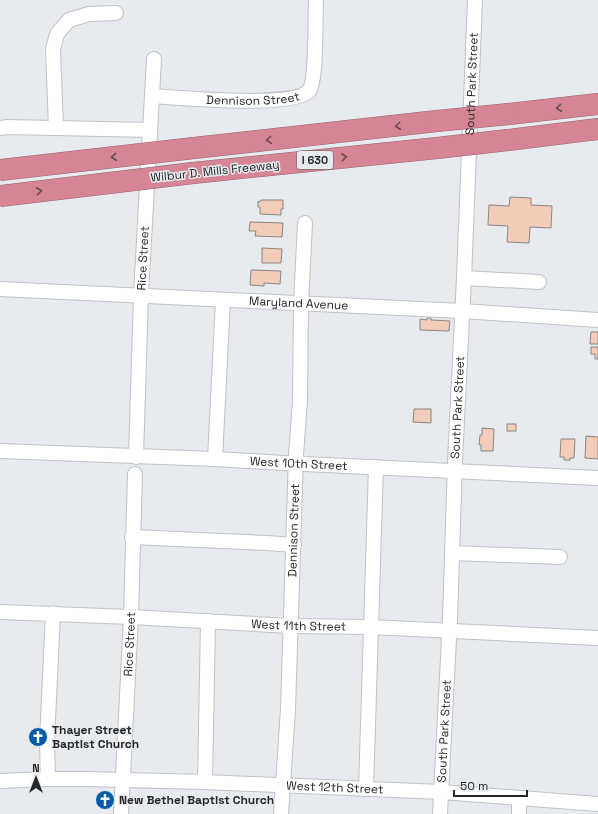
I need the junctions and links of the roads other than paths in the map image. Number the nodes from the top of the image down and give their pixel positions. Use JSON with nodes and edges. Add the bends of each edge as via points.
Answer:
{"nodes":[{"id":1,"x":316,"y":0,"type":"edge"},
{"id":2,"x":475,"y":0,"type":"edge"},
{"id":3,"x":116,"y":13,"type":"dead end"},
{"id":4,"x":154,"y":59,"type":"dead end"},
{"id":5,"x":152,"y":96,"type":"junction"},
{"id":6,"x":598,"y":104,"type":"edge"},
{"id":7,"x":0,"y":128,"type":"edge"},
{"id":8,"x":56,"y":128,"type":"junction"},
{"id":9,"x":598,"y":129,"type":"edge"},
{"id":10,"x":150,"y":130,"type":"junction"},
{"id":11,"x":561,"y":133,"type":"junction"},
{"id":12,"x":598,"y":134,"type":"edge"},
{"id":13,"x":0,"y":170,"type":"edge"},
{"id":14,"x":0,"y":196,"type":"edge"},
{"id":15,"x":305,"y":223,"type":"dead end"},
{"id":16,"x":464,"y":278,"type":"junction"},
{"id":17,"x":539,"y":282,"type":"dead end"},
{"id":18,"x":0,"y":289,"type":"edge"},
{"id":19,"x":141,"y":295,"type":"junction"},
{"id":20,"x":223,"y":300,"type":"junction"},
{"id":21,"x":302,"y":303,"type":"junction"},
{"id":22,"x":462,"y":311,"type":"junction"},
{"id":23,"x":598,"y":320,"type":"edge"},
{"id":24,"x":0,"y":451,"type":"edge"},
{"id":25,"x":136,"y":457,"type":"junction"},
{"id":26,"x":215,"y":459,"type":"junction"},
{"id":27,"x":296,"y":464,"type":"junction"},
{"id":28,"x":376,"y":467,"type":"junction"},
{"id":29,"x":455,"y":471,"type":"junction"},
{"id":30,"x":135,"y":474,"type":"dead end"},
{"id":31,"x":598,"y":478,"type":"edge"},
{"id":32,"x":132,"y":537,"type":"junction"},
{"id":33,"x":294,"y":545,"type":"junction"},
{"id":34,"x":452,"y":553,"type":"junction"},
{"id":35,"x":560,"y":557,"type":"dead end"},
{"id":36,"x":0,"y":612,"type":"edge"},
{"id":37,"x":53,"y":613,"type":"junction"},
{"id":38,"x":131,"y":616,"type":"junction"},
{"id":39,"x":208,"y":621,"type":"junction"},
{"id":40,"x":290,"y":626,"type":"junction"},
{"id":41,"x":371,"y":627,"type":"junction"},
{"id":42,"x":450,"y":631,"type":"junction"},
{"id":43,"x":598,"y":638,"type":"edge"},
{"id":44,"x":48,"y":779,"type":"junction"},
{"id":45,"x":123,"y":780,"type":"junction"},
{"id":46,"x":0,"y":781,"type":"edge"},
{"id":47,"x":205,"y":782,"type":"junction"},
{"id":48,"x":282,"y":786,"type":"junction"},
{"id":49,"x":366,"y":789,"type":"junction"},
{"id":50,"x":441,"y":792,"type":"junction"},
{"id":51,"x":519,"y":798,"type":"junction"},
{"id":52,"x":598,"y":804,"type":"edge"},
{"id":53,"x":121,"y":810,"type":"edge"},
{"id":54,"x":281,"y":814,"type":"edge"},
{"id":55,"x":440,"y":814,"type":"edge"},
{"id":56,"x":519,"y":814,"type":"edge"}],
"edges":[{"from":1,"to":5,"type":"street","name":"Dennison Street","via":[[313,78],[308,91],[303,95],[285,99],[240,100]]},
{"from":2,"to":16,"type":"street","name":"South Park Street"},
{"from":3,"to":8,"type":"street","via":[[89,14],[69,20],[57,34],[53,49]]},
{"from":4,"to":5,"type":"street","name":"Rice Street"},
{"from":5,"to":10,"type":"street","name":"Rice Street"},
{"from":6,"to":13,"type":"highway","name":"Wilbur D. Mills Freeway","number":"I 630","one_way":true,"bridge":true},
{"from":7,"to":8,"type":"street"},
{"from":8,"to":10,"type":"street"},
{"from":9,"to":11,"type":"highway","name":"Wilbur D. Mills Freeway","number":"I 630"},
{"from":10,"to":19,"type":"street","name":"Rice Street"},
{"from":11,"to":12,"type":"highway"},
{"from":14,"to":11,"type":"highway","name":"Wilbur D. Mills Freeway","number":"I 630","one_way":true,"bridge":true},
{"from":15,"to":21,"type":"street","name":"Dennison Street"},
{"from":16,"to":17,"type":"street"},
{"from":16,"to":22,"type":"street","name":"South Park Street"},
{"from":18,"to":19,"type":"street","name":"Maryland Avenue"},
{"from":19,"to":20,"type":"street","name":"Maryland Avenue"},
{"from":19,"to":25,"type":"street","name":"Rice Street"},
{"from":20,"to":21,"type":"street","name":"Maryland Avenue"},
{"from":20,"to":26,"type":"street"},
{"from":21,"to":22,"type":"street","name":"Maryland Avenue"},
{"from":21,"to":27,"type":"street","name":"Dennison Street"},
{"from":22,"to":23,"type":"street","name":"Maryland Avenue"},
{"from":22,"to":29,"type":"street","name":"South Park Street"},
{"from":24,"to":25,"type":"street","name":"West 10th Street"},
{"from":25,"to":26,"type":"street","name":"West 10th Street"},
{"from":26,"to":27,"type":"street","name":"West 10th Street"},
{"from":27,"to":28,"type":"street","name":"West 10th Street"},
{"from":27,"to":33,"type":"street","name":"Dennison Street"},
{"from":28,"to":29,"type":"street","name":"West 10th Street"},
{"from":28,"to":41,"type":"street"},
{"from":29,"to":31,"type":"street","name":"West 10th Street"},
{"from":29,"to":34,"type":"street","name":"South Park Street"},
{"from":30,"to":32,"type":"street","name":"Rice Street"},
{"from":32,"to":33,"type":"street"},
{"from":32,"to":38,"type":"street","name":"Rice Street"},
{"from":33,"to":40,"type":"street","name":"Dennison Street"},
{"from":34,"to":35,"type":"street"},
{"from":34,"to":42,"type":"street","name":"South Park Street"},
{"from":36,"to":37,"type":"street","name":"West 11th Street"},
{"from":37,"to":38,"type":"street","name":"West 11th Street"},
{"from":37,"to":44,"type":"street","via":[[47,741]]},
{"from":38,"to":39,"type":"street","name":"West 11th Street"},
{"from":38,"to":45,"type":"street","name":"Rice Street"},
{"from":39,"to":40,"type":"street","name":"West 11th Street"},
{"from":39,"to":47,"type":"street"},
{"from":40,"to":41,"type":"street","name":"West 11th Street"},
{"from":40,"to":48,"type":"street","name":"Dennison Street","via":[[288,709]]},
{"from":41,"to":42,"type":"street","name":"West 11th Street"},
{"from":41,"to":49,"type":"street"},
{"from":42,"to":43,"type":"street","name":"West 11th Street"},
{"from":42,"to":50,"type":"street","name":"South Park Street"},
{"from":44,"to":45,"type":"street","name":"West 12th Street"},
{"from":44,"to":46,"type":"street","name":"West 12th Street"},
{"from":45,"to":47,"type":"street","name":"West 12th Street"},
{"from":45,"to":53,"type":"street","name":"Rice Street"},
{"from":47,"to":48,"type":"street","name":"West 12th Street"},
{"from":48,"to":49,"type":"street","name":"West 12th Street"},
{"from":48,"to":54,"type":"street","name":"Dennison Street"},
{"from":49,"to":50,"type":"street","name":"West 12th Street"},
{"from":50,"to":51,"type":"street","name":"West 12th Street"},
{"from":50,"to":55,"type":"street","name":"South Park Street"},
{"from":51,"to":52,"type":"street","name":"West 12th Street"},
{"from":51,"to":56,"type":"street"}]}
